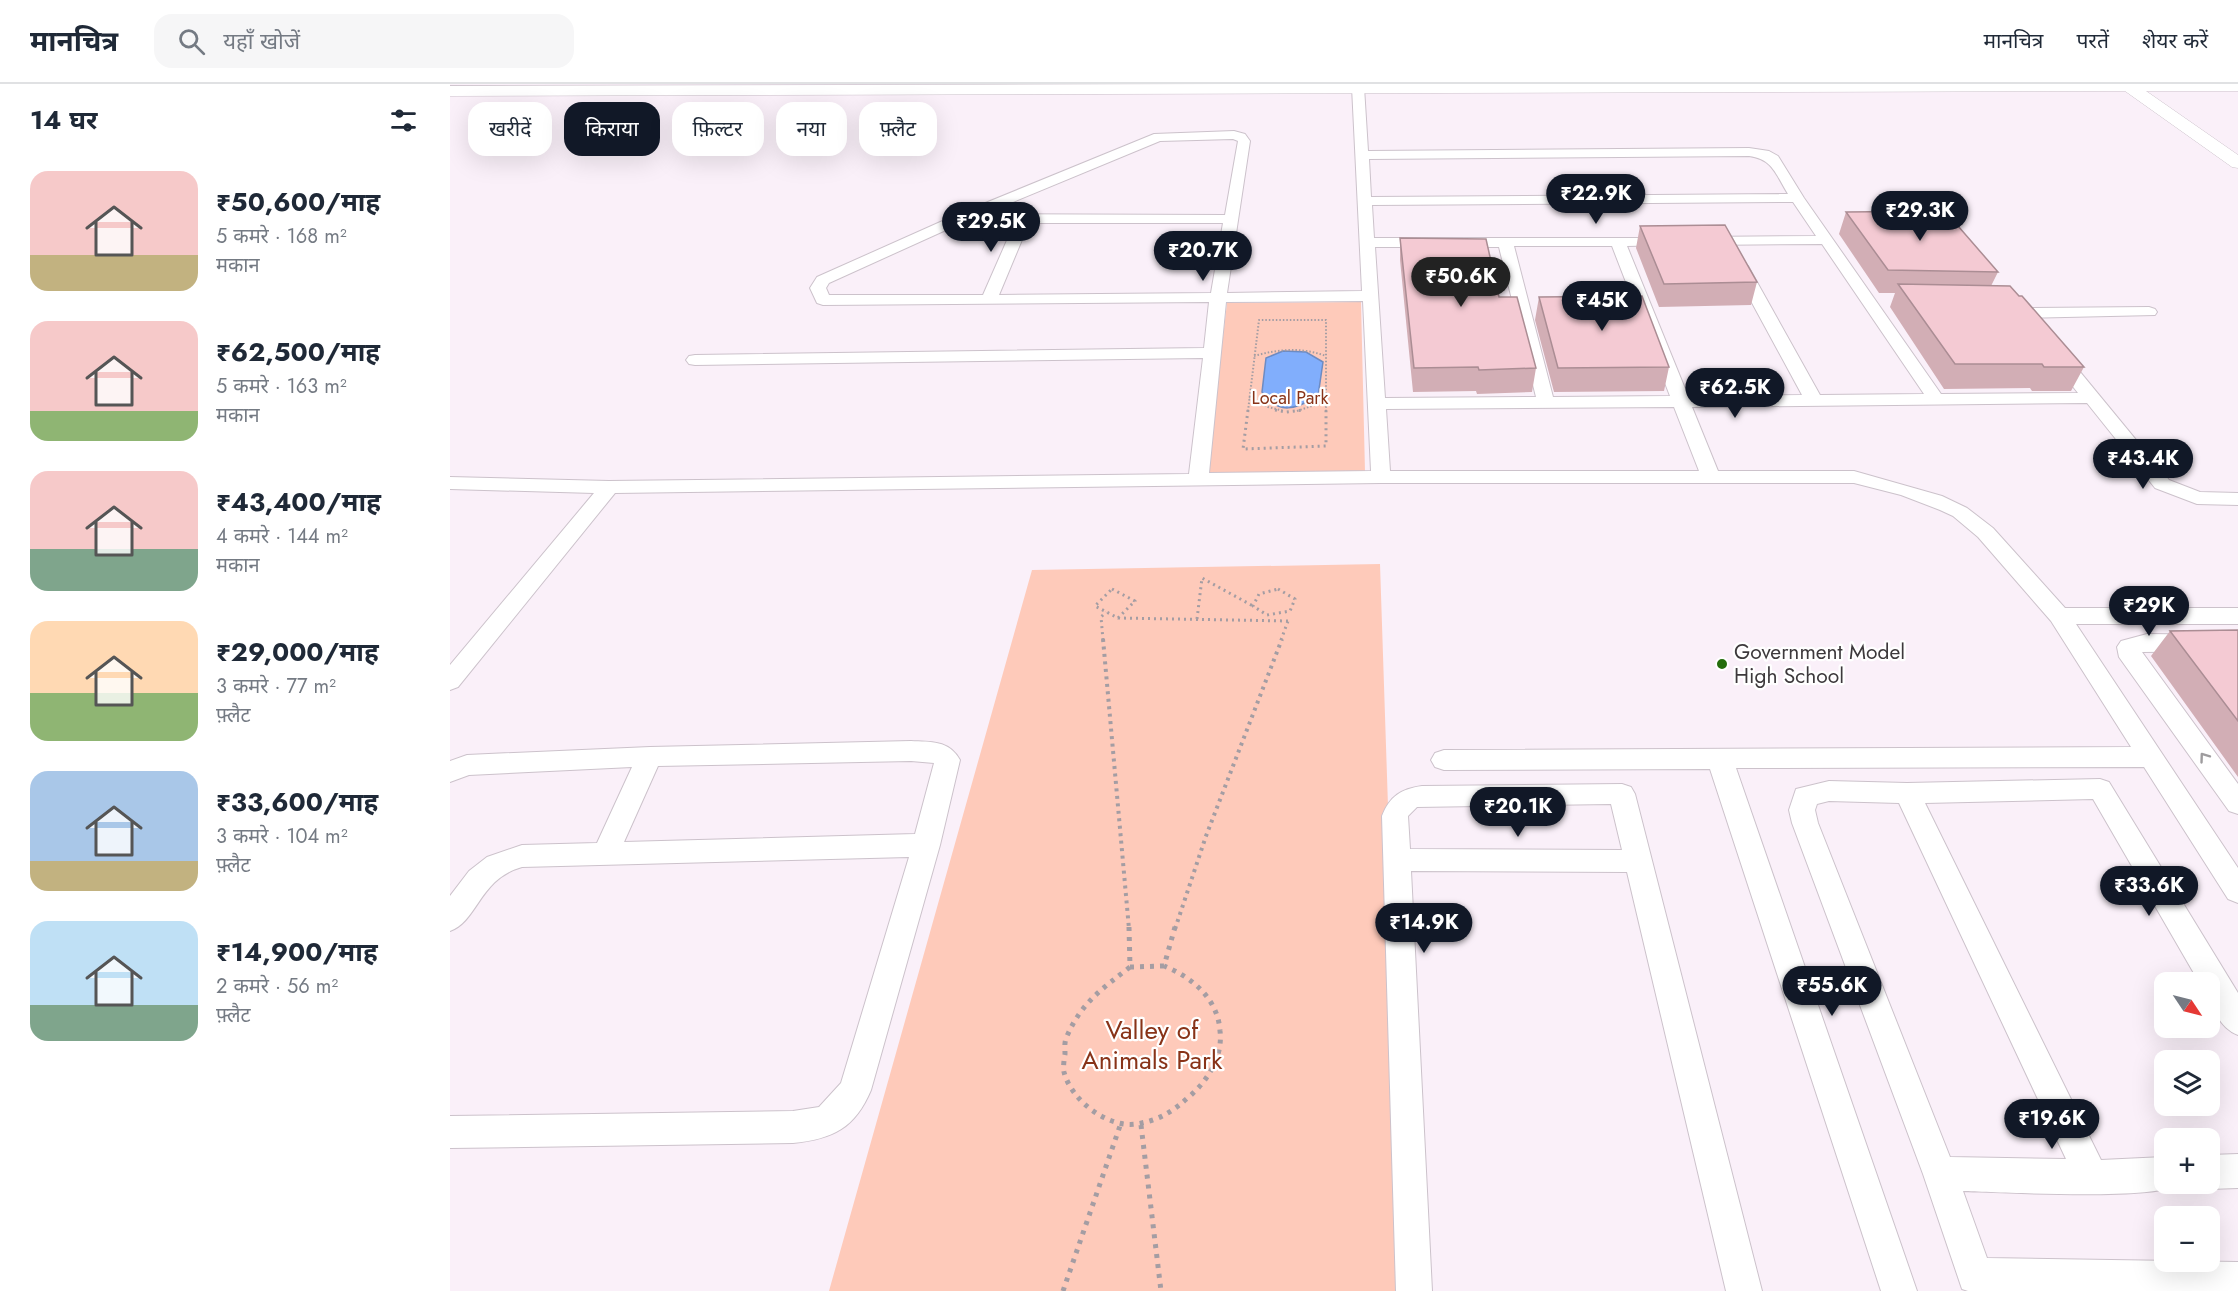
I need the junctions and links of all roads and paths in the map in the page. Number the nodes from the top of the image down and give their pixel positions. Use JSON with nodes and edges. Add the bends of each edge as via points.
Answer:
{"nodes":[{"id":1,"x":1329,"y":85,"type":"edge"},
{"id":2,"x":2136,"y":85,"type":"edge"},
{"id":3,"x":2215,"y":85,"type":"edge"},
{"id":4,"x":2238,"y":86,"type":"edge"},
{"id":5,"x":1358,"y":87,"type":"junction"},
{"id":6,"x":466,"y":92,"type":"edge"},
{"id":7,"x":2238,"y":149,"type":"edge"},
{"id":8,"x":1361,"y":155,"type":"junction"},
{"id":9,"x":2238,"y":163,"type":"edge"},
{"id":10,"x":1797,"y":198,"type":"junction"},
{"id":11,"x":1364,"y":201,"type":"junction"},
{"id":12,"x":961,"y":218,"type":"junction"},
{"id":13,"x":1024,"y":218,"type":"junction"},
{"id":14,"x":1229,"y":219,"type":"junction"},
{"id":15,"x":1826,"y":240,"type":"junction"},
{"id":16,"x":1726,"y":241,"type":"junction"},
{"id":17,"x":1505,"y":242,"type":"junction"},
{"id":18,"x":1618,"y":242,"type":"junction"},
{"id":19,"x":1366,"y":243,"type":"junction"},
{"id":20,"x":1370,"y":296,"type":"junction"},
{"id":21,"x":1218,"y":298,"type":"junction"},
{"id":22,"x":989,"y":300,"type":"junction"},
{"id":23,"x":1868,"y":300,"type":"junction"},
{"id":24,"x":1890,"y":300,"type":"edge"},
{"id":25,"x":2149,"y":312,"type":"dead end"},
{"id":26,"x":1212,"y":353,"type":"junction"},
{"id":27,"x":1254,"y":356,"type":"junction"},
{"id":28,"x":1326,"y":356,"type":"junction"},
{"id":29,"x":695,"y":360,"type":"dead end"},
{"id":30,"x":1249,"y":397,"type":"junction"},
{"id":31,"x":2092,"y":398,"type":"junction"},
{"id":32,"x":1936,"y":399,"type":"junction"},
{"id":33,"x":1326,"y":400,"type":"junction"},
{"id":34,"x":1814,"y":400,"type":"junction"},
{"id":35,"x":1681,"y":401,"type":"junction"},
{"id":36,"x":1546,"y":403,"type":"junction"},
{"id":37,"x":1376,"y":404,"type":"junction"},
{"id":38,"x":1381,"y":477,"type":"junction"},
{"id":39,"x":1711,"y":477,"type":"junction"},
{"id":40,"x":1198,"y":481,"type":"junction"},
{"id":41,"x":450,"y":483,"type":"edge"},
{"id":42,"x":609,"y":487,"type":"junction"},
{"id":43,"x":2238,"y":499,"type":"edge"},
{"id":44,"x":1253,"y":606,"type":"junction"},
{"id":45,"x":1106,"y":612,"type":"junction"},
{"id":46,"x":1267,"y":615,"type":"junction"},
{"id":47,"x":1279,"y":615,"type":"junction"},
{"id":48,"x":2059,"y":616,"type":"junction"},
{"id":49,"x":2238,"y":616,"type":"edge"},
{"id":50,"x":1118,"y":618,"type":"junction"},
{"id":51,"x":1197,"y":619,"type":"junction"},
{"id":52,"x":1264,"y":621,"type":"junction"},
{"id":53,"x":1288,"y":621,"type":"junction"},
{"id":54,"x":2238,"y":643,"type":"edge"},
{"id":55,"x":450,"y":681,"type":"edge"},
{"id":56,"x":650,"y":757,"type":"junction"},
{"id":57,"x":2151,"y":757,"type":"junction"},
{"id":58,"x":1720,"y":759,"type":"junction"},
{"id":59,"x":1444,"y":760,"type":"dead end"},
{"id":60,"x":450,"y":772,"type":"edge"},
{"id":61,"x":1907,"y":793,"type":"junction"},
{"id":62,"x":2238,"y":804,"type":"edge"},
{"id":63,"x":926,"y":845,"type":"junction"},
{"id":64,"x":605,"y":854,"type":"junction"},
{"id":65,"x":1396,"y":860,"type":"junction"},
{"id":66,"x":1639,"y":861,"type":"junction"},
{"id":67,"x":2238,"y":891,"type":"edge"},
{"id":68,"x":450,"y":919,"type":"edge"},
{"id":69,"x":1164,"y":966,"type":"junction"},
{"id":70,"x":1130,"y":967,"type":"junction"},
{"id":71,"x":2238,"y":1021,"type":"edge"},
{"id":72,"x":1120,"y":1123,"type":"junction"},
{"id":73,"x":1142,"y":1125,"type":"junction"},
{"id":74,"x":450,"y":1132,"type":"edge"},
{"id":75,"x":2238,"y":1171,"type":"edge"},
{"id":76,"x":2220,"y":1172,"type":"edge"},
{"id":77,"x":1940,"y":1174,"type":"junction"},
{"id":78,"x":2154,"y":1174,"type":"edge"},
{"id":79,"x":2092,"y":1177,"type":"junction"},
{"id":80,"x":2238,"y":1280,"type":"edge"},
{"id":81,"x":1063,"y":1291,"type":"edge"},
{"id":82,"x":1161,"y":1291,"type":"edge"},
{"id":83,"x":1414,"y":1291,"type":"edge"},
{"id":84,"x":1744,"y":1291,"type":"edge"},
{"id":85,"x":1899,"y":1291,"type":"edge"}],
"edges":[{"from":1,"to":5,"type":"main road"},
{"from":1,"to":6,"type":"main road"},
{"from":2,"to":3,"type":"main road"},
{"from":2,"to":5,"type":"main road"},
{"from":2,"to":7,"type":"main road"},
{"from":2,"to":9,"type":"main road"},
{"from":3,"to":4,"type":"main road"},
{"from":5,"to":8,"type":"street"},
{"from":8,"to":10,"type":"street","via":[[1749,152],[1773,159]]},
{"from":8,"to":11,"type":"street"},
{"from":10,"to":11,"type":"street"},
{"from":10,"to":15,"type":"street"},
{"from":11,"to":19,"type":"street"},
{"from":12,"to":13,"type":"street"},
{"from":12,"to":14,"type":"street","via":[[1158,137],[1234,135],[1244,141]]},
{"from":12,"to":22,"type":"street","via":[[823,280],[818,288],[823,300]]},
{"from":13,"to":14,"type":"street"},
{"from":13,"to":22,"type":"street"},
{"from":14,"to":21,"type":"street"},
{"from":15,"to":16,"type":"street"},
{"from":15,"to":23,"type":"street"},
{"from":16,"to":18,"type":"street"},
{"from":16,"to":34,"type":"street"},
{"from":17,"to":18,"type":"street"},
{"from":17,"to":19,"type":"street"},
{"from":17,"to":36,"type":"street"},
{"from":18,"to":35,"type":"street"},
{"from":19,"to":20,"type":"street"},
{"from":20,"to":21,"type":"street"},
{"from":20,"to":37,"type":"street"},
{"from":21,"to":22,"type":"street"},
{"from":21,"to":26,"type":"street"},
{"from":23,"to":24,"type":"street"},
{"from":23,"to":32,"type":"street"},
{"from":25,"to":31,"type":"street","via":[[2015,307]]},
{"from":26,"to":29,"type":"street"},
{"from":26,"to":40,"type":"street"},
{"from":27,"to":28,"type":"path","via":[[1283,348],[1312,350]]},
{"from":27,"to":28,"type":"path","via":[[1259,320],[1326,320]]},
{"from":27,"to":30,"type":"path"},
{"from":28,"to":33,"type":"path"},
{"from":30,"to":33,"type":"path","via":[[1274,411],[1296,411]]},
{"from":30,"to":33,"type":"path","via":[[1242,448],[1326,446]]},
{"from":31,"to":32,"type":"street"},
{"from":31,"to":43,"type":"street","via":[[2162,484],[2197,498]]},
{"from":32,"to":34,"type":"street"},
{"from":34,"to":35,"type":"street"},
{"from":35,"to":36,"type":"street"},
{"from":35,"to":39,"type":"street"},
{"from":36,"to":37,"type":"street"},
{"from":37,"to":38,"type":"street"},
{"from":38,"to":39,"type":"street"},
{"from":38,"to":40,"type":"street"},
{"from":39,"to":48,"type":"street","via":[[1854,477],[1917,493],[1961,513],[1983,531]]},
{"from":40,"to":42,"type":"street"},
{"from":41,"to":42,"type":"street"},
{"from":42,"to":55,"type":"street"},
{"from":44,"to":46,"type":"path"},
{"from":44,"to":47,"type":"path","via":[[1259,594],[1278,590],[1295,599],[1290,611]]},
{"from":44,"to":51,"type":"path","via":[[1202,578]]},
{"from":45,"to":50,"type":"path"},
{"from":45,"to":50,"type":"path","via":[[1095,606],[1112,589],[1135,601]]},
{"from":45,"to":70,"type":"path","via":[[1101,617]]},
{"from":46,"to":47,"type":"path"},
{"from":46,"to":52,"type":"path"},
{"from":47,"to":53,"type":"path"},
{"from":48,"to":49,"type":"street"},
{"from":48,"to":57,"type":"street"},
{"from":50,"to":51,"type":"path"},
{"from":51,"to":52,"type":"path"},
{"from":52,"to":53,"type":"path"},
{"from":53,"to":69,"type":"path","via":[[1177,916]]},
{"from":62,"to":54,"type":"street","one_way":true,"via":[[2131,657],[2129,647],[2147,642]]},
{"from":56,"to":60,"type":"street","via":[[467,765]]},
{"from":56,"to":63,"type":"street","via":[[938,752],[947,760]]},
{"from":56,"to":64,"type":"street"},
{"from":57,"to":58,"type":"street"},
{"from":57,"to":67,"type":"street"},
{"from":58,"to":59,"type":"street"},
{"from":58,"to":85,"type":"street"},
{"from":61,"to":71,"type":"street","via":[[2100,789]]},
{"from":61,"to":77,"type":"street","via":[[1829,791],[1805,796],[1803,810]]},
{"from":61,"to":79,"type":"street"},
{"from":63,"to":64,"type":"street"},
{"from":63,"to":74,"type":"street","via":[[855,1090],[840,1114],[819,1125],[793,1127]]},
{"from":64,"to":68,"type":"street","via":[[505,860],[489,868]]},
{"from":65,"to":66,"type":"street"},
{"from":65,"to":66,"type":"street","via":[[1395,816],[1399,804],[1409,798],[1622,794]]},
{"from":65,"to":83,"type":"street"},
{"from":66,"to":84,"type":"street"},
{"from":69,"to":70,"type":"path"},
{"from":69,"to":73,"type":"path","via":[[1187,977],[1209,1000],[1220,1023],[1221,1051],[1208,1077],[1182,1105]]},
{"from":70,"to":72,"type":"path","via":[[1109,979],[1078,1011],[1062,1050],[1064,1076],[1080,1103],[1098,1116]]},
{"from":72,"to":73,"type":"path"},
{"from":72,"to":81,"type":"path"},
{"from":73,"to":82,"type":"path"},
{"from":75,"to":76,"type":"street"},
{"from":77,"to":79,"type":"street"},
{"from":77,"to":80,"type":"street","via":[[1975,1276]]},
{"from":78,"to":79,"type":"street"}]}
